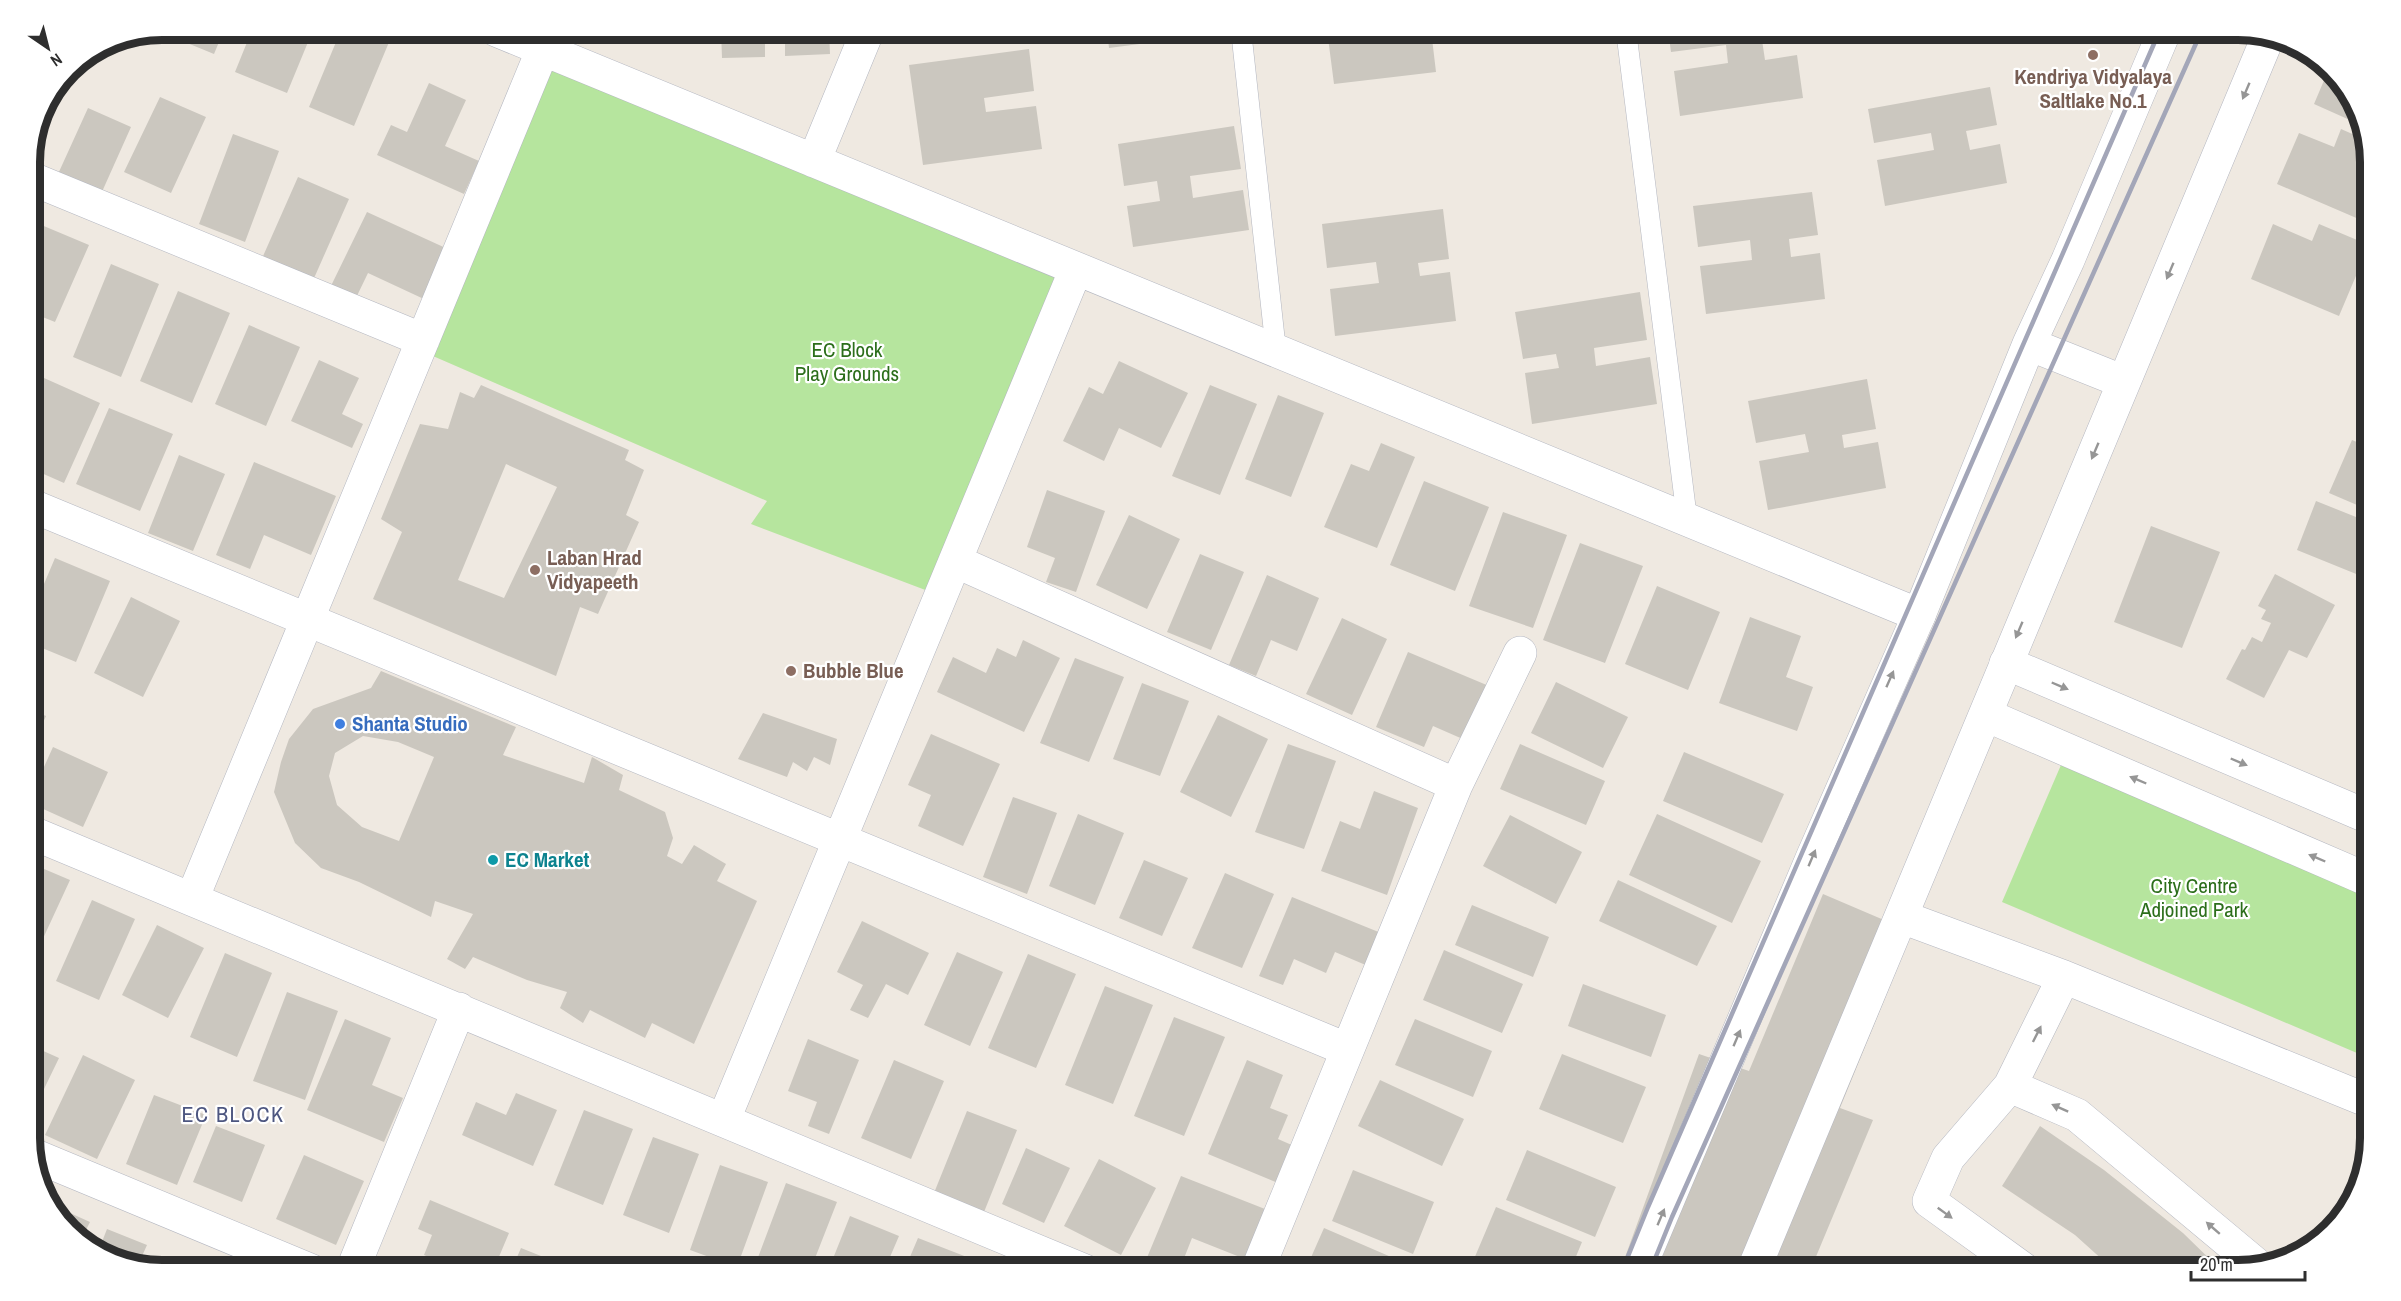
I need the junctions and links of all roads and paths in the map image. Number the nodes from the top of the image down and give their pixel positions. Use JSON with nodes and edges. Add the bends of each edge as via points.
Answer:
{"nodes":[{"id":1,"x":1242,"y":40,"type":"edge"},
{"id":2,"x":1627,"y":40,"type":"edge"},
{"id":3,"x":2161,"y":40,"type":"edge"},
{"id":4,"x":521,"y":41,"type":"edge"},
{"id":5,"x":864,"y":41,"type":"edge"},
{"id":6,"x":2265,"y":44,"type":"edge"},
{"id":7,"x":543,"y":50,"type":"junction"},
{"id":8,"x":814,"y":161,"type":"junction"},
{"id":9,"x":41,"y":183,"type":"edge"},
{"id":10,"x":1076,"y":269,"type":"junction"},
{"id":11,"x":423,"y":340,"type":"junction"},
{"id":12,"x":2029,"y":344,"type":"junction"},
{"id":13,"x":1276,"y":351,"type":"junction"},
{"id":14,"x":2124,"y":382,"type":"junction"},
{"id":15,"x":41,"y":510,"type":"edge"},
{"id":16,"x":1687,"y":519,"type":"junction"},
{"id":17,"x":955,"y":561,"type":"junction"},
{"id":18,"x":1919,"y":615,"type":"junction"},
{"id":19,"x":308,"y":619,"type":"junction"},
{"id":20,"x":1520,"y":653,"type":"dead end"},
{"id":21,"x":2006,"y":663,"type":"junction"},
{"id":22,"x":1986,"y":715,"type":"junction"},
{"id":23,"x":1456,"y":785,"type":"junction"},
{"id":24,"x":2360,"y":813,"type":"edge"},
{"id":25,"x":41,"y":837,"type":"edge"},
{"id":26,"x":840,"y":840,"type":"junction"},
{"id":27,"x":2360,"y":876,"type":"edge"},
{"id":28,"x":192,"y":899,"type":"junction"},
{"id":29,"x":1902,"y":917,"type":"junction"},
{"id":30,"x":2064,"y":977,"type":"junction"},
{"id":31,"x":459,"y":1009,"type":"junction"},
{"id":32,"x":1346,"y":1049,"type":"junction"},
{"id":33,"x":2010,"y":1086,"type":"junction"},
{"id":34,"x":2360,"y":1098,"type":"edge"},
{"id":35,"x":724,"y":1119,"type":"junction"},
{"id":36,"x":43,"y":1159,"type":"edge"},
{"id":37,"x":2250,"y":1259,"type":"edge"},
{"id":38,"x":286,"y":1260,"type":"edge"},
{"id":39,"x":356,"y":1260,"type":"edge"},
{"id":40,"x":1060,"y":1260,"type":"edge"},
{"id":41,"x":1261,"y":1260,"type":"edge"},
{"id":42,"x":1643,"y":1260,"type":"edge"},
{"id":43,"x":1758,"y":1260,"type":"edge"},
{"id":44,"x":2011,"y":1260,"type":"edge"}],
"edges":[{"from":1,"to":13,"type":"lane"},
{"from":2,"to":16,"type":"lane"},
{"from":3,"to":12,"type":"street"},
{"from":4,"to":7,"type":"street"},
{"from":5,"to":8,"type":"street"},
{"from":6,"to":14,"type":"street","one_way":true},
{"from":7,"to":8,"type":"street"},
{"from":7,"to":11,"type":"street"},
{"from":8,"to":10,"type":"street"},
{"from":9,"to":11,"type":"street"},
{"from":10,"to":13,"type":"street"},
{"from":10,"to":17,"type":"street"},
{"from":11,"to":19,"type":"street"},
{"from":12,"to":14,"type":"street"},
{"from":12,"to":18,"type":"street"},
{"from":13,"to":16,"type":"street"},
{"from":14,"to":21,"type":"street","one_way":true},
{"from":15,"to":19,"type":"street"},
{"from":16,"to":18,"type":"street"},
{"from":17,"to":23,"type":"street"},
{"from":17,"to":26,"type":"street"},
{"from":42,"to":18,"type":"street","one_way":true},
{"from":19,"to":26,"type":"street"},
{"from":19,"to":28,"type":"street"},
{"from":20,"to":23,"type":"street"},
{"from":21,"to":22,"type":"street"},
{"from":21,"to":24,"type":"street","one_way":true},
{"from":27,"to":22,"type":"street","one_way":true},
{"from":22,"to":29,"type":"street"},
{"from":23,"to":32,"type":"street"},
{"from":25,"to":28,"type":"street"},
{"from":26,"to":32,"type":"street"},
{"from":26,"to":35,"type":"street"},
{"from":28,"to":31,"type":"street"},
{"from":29,"to":30,"type":"street"},
{"from":29,"to":43,"type":"street"},
{"from":33,"to":30,"type":"street","one_way":true},
{"from":30,"to":34,"type":"street"},
{"from":31,"to":35,"type":"street"},
{"from":31,"to":39,"type":"street"},
{"from":32,"to":41,"type":"street"},
{"from":37,"to":33,"type":"street","one_way":true,"via":[[2077,1115]]},
{"from":33,"to":44,"type":"street","one_way":true,"via":[[1948,1158],[1929,1202]]},
{"from":35,"to":40,"type":"street"},
{"from":36,"to":38,"type":"street"}]}
